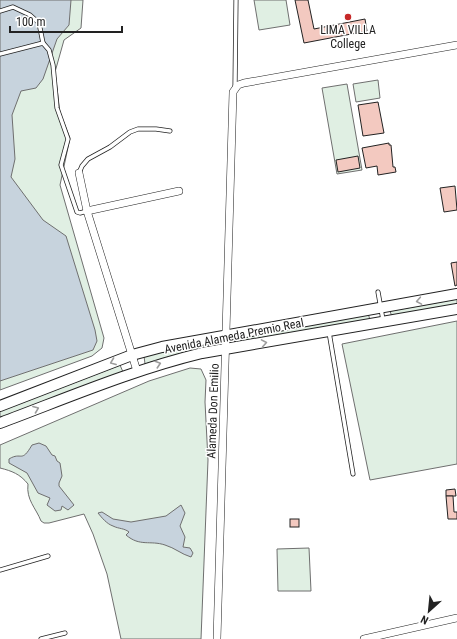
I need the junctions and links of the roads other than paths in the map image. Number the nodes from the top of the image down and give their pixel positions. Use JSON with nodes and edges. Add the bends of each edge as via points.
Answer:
{"nodes":[{"id":1,"x":236,"y":0,"type":"edge"},
{"id":2,"x":0,"y":11,"type":"edge"},
{"id":3,"x":44,"y":43,"type":"junction"},
{"id":4,"x":457,"y":45,"type":"edge"},
{"id":5,"x":0,"y":54,"type":"edge"},
{"id":6,"x":235,"y":88,"type":"junction"},
{"id":7,"x":170,"y":131,"type":"dead end"},
{"id":8,"x":79,"y":173,"type":"joint"},
{"id":9,"x":179,"y":191,"type":"dead end"},
{"id":10,"x":87,"y":212,"type":"junction"},
{"id":11,"x":378,"y":292,"type":"dead end"},
{"id":12,"x":457,"y":294,"type":"edge"},
{"id":13,"x":381,"y":308,"type":"junction"},
{"id":14,"x":457,"y":309,"type":"edge"},
{"id":15,"x":384,"y":322,"type":"junction"},
{"id":16,"x":329,"y":331,"type":"junction"},
{"id":17,"x":226,"y":336,"type":"junction"},
{"id":18,"x":226,"y":349,"type":"junction"},
{"id":19,"x":132,"y":355,"type":"junction"},
{"id":20,"x":137,"y":371,"type":"junction"},
{"id":21,"x":0,"y":406,"type":"edge"},
{"id":22,"x":0,"y":423,"type":"edge"},
{"id":23,"x":353,"y":474,"type":"dead end"},
{"id":24,"x":48,"y":556,"type":"dead end"},
{"id":25,"x":0,"y":570,"type":"edge"},
{"id":26,"x":457,"y":618,"type":"edge"},
{"id":27,"x":65,"y":633,"type":"dead end"},
{"id":28,"x":41,"y":639,"type":"edge"},
{"id":29,"x":217,"y":639,"type":"edge"},
{"id":30,"x":364,"y":639,"type":"edge"}],
"edges":[{"from":1,"to":6,"type":"lane"},
{"from":2,"to":3,"type":"lane","via":[[13,7],[30,14],[39,23]]},
{"from":3,"to":5,"type":"lane"},
{"from":3,"to":10,"type":"lane","via":[[53,65],[57,108],[68,139],[61,165],[76,212]]},
{"from":4,"to":6,"type":"street","via":[[244,83]]},
{"from":6,"to":17,"type":"street","name":"Alameda Don Emilio","via":[[232,95]]},
{"from":7,"to":8,"type":"lane","via":[[138,129],[130,132],[88,159]]},
{"from":8,"to":10,"type":"street"},
{"from":9,"to":10,"type":"street"},
{"from":10,"to":19,"type":"street"},
{"from":11,"to":13,"type":"lane"},
{"from":12,"to":13,"type":"street","name":"Avenida Alameda Premio Real","one_way":true},
{"from":13,"to":15,"type":"lane"},
{"from":13,"to":17,"type":"street","name":"Avenida Alameda Premio Real"},
{"from":14,"to":15,"type":"street","name":"Avenida Alameda Premio Real"},
{"from":15,"to":16,"type":"street","name":"Avenida Alameda Premio Real"},
{"from":18,"to":16,"type":"street","name":"Avenida Alameda Premio Real","one_way":true},
{"from":16,"to":23,"type":"lane"},
{"from":17,"to":18,"type":"street","name":"Alameda Don Emilio"},
{"from":17,"to":19,"type":"street","name":"Avenida Alameda Premio Real","via":[[162,346]]},
{"from":20,"to":18,"type":"street","name":"Avenida Alameda Premio Real","one_way":true,"via":[[168,361]]},
{"from":18,"to":29,"type":"street","name":"Alameda Don Emilio"},
{"from":19,"to":20,"type":"street"},
{"from":19,"to":21,"type":"street","name":"Avenida Alameda Premio Real","one_way":true},
{"from":22,"to":20,"type":"street","name":"Avenida Alameda Premio Real","one_way":true},
{"from":24,"to":25,"type":"lane"},
{"from":26,"to":30,"type":"street"},
{"from":27,"to":28,"type":"lane"}]}
